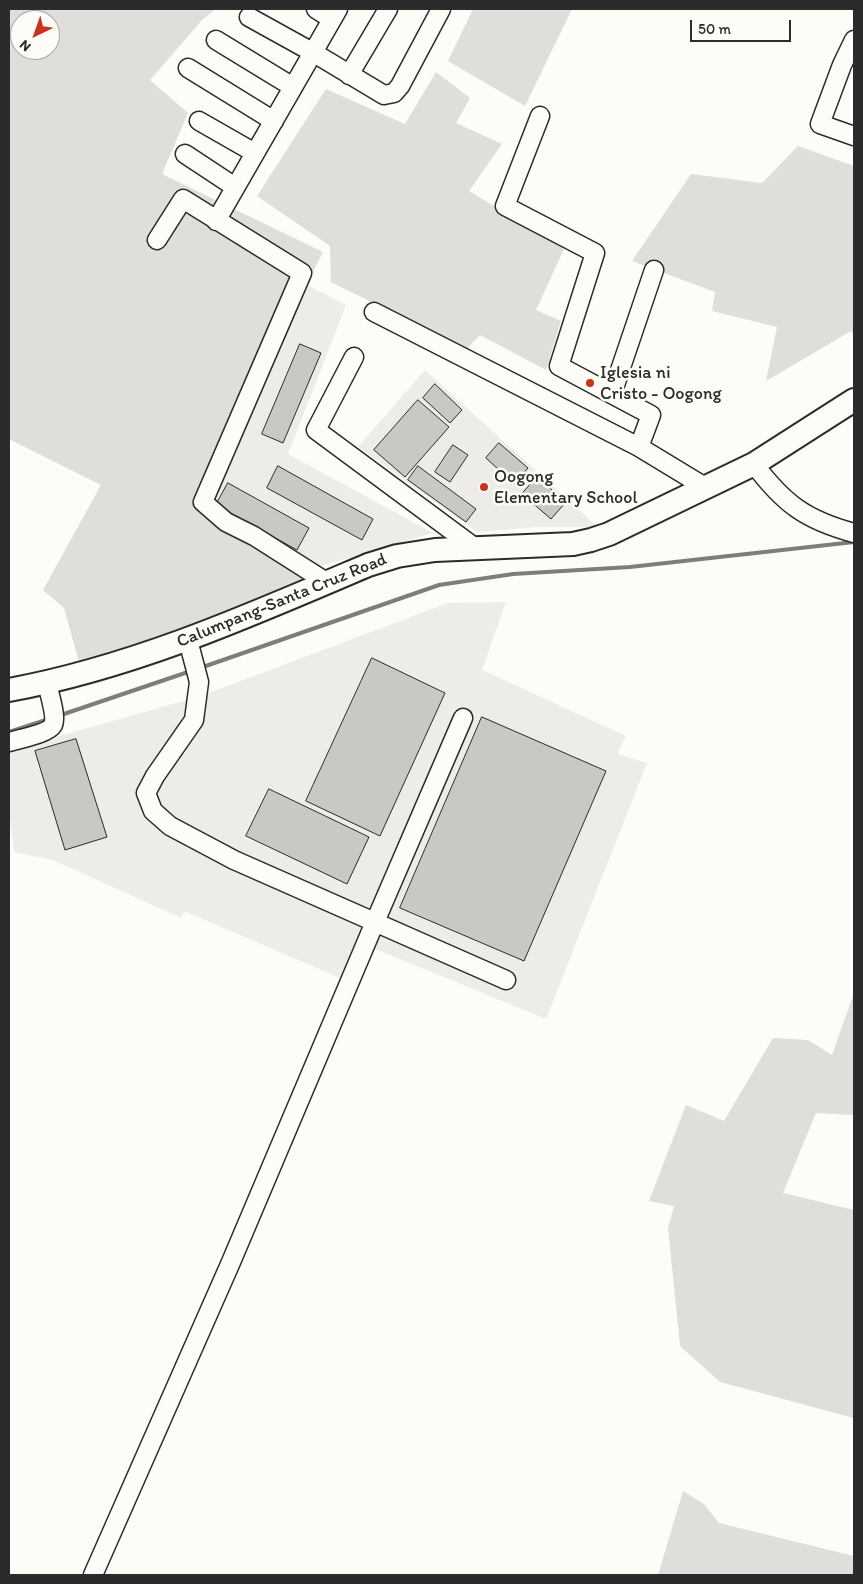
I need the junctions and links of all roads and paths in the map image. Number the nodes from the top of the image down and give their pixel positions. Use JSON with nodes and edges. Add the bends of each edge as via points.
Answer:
{"nodes":[{"id":1,"x":316,"y":9,"type":"edge"},
{"id":2,"x":388,"y":9,"type":"edge"},
{"id":3,"x":441,"y":9,"type":"edge"},
{"id":4,"x":335,"y":14,"type":"edge"},
{"id":5,"x":249,"y":18,"type":"dead end"},
{"id":6,"x":216,"y":40,"type":"dead end"},
{"id":7,"x":854,"y":40,"type":"edge"},
{"id":8,"x":314,"y":53,"type":"junction"},
{"id":9,"x":188,"y":68,"type":"dead end"},
{"id":10,"x":349,"y":75,"type":"junction"},
{"id":11,"x":293,"y":87,"type":"junction"},
{"id":12,"x":540,"y":116,"type":"dead end"},
{"id":13,"x":199,"y":120,"type":"dead end"},
{"id":14,"x":274,"y":121,"type":"junction"},
{"id":15,"x":854,"y":136,"type":"edge"},
{"id":16,"x":255,"y":153,"type":"junction"},
{"id":17,"x":185,"y":154,"type":"dead end"},
{"id":18,"x":235,"y":187,"type":"junction"},
{"id":19,"x":216,"y":220,"type":"junction"},
{"id":20,"x":157,"y":240,"type":"dead end"},
{"id":21,"x":654,"y":270,"type":"dead end"},
{"id":22,"x":374,"y":312,"type":"dead end"},
{"id":23,"x":354,"y":357,"type":"dead end"},
{"id":24,"x":612,"y":394,"type":"junction"},
{"id":25,"x":854,"y":400,"type":"edge"},
{"id":26,"x":639,"y":446,"type":"junction"},
{"id":27,"x":754,"y":464,"type":"junction"},
{"id":28,"x":706,"y":487,"type":"junction"},
{"id":29,"x":854,"y":533,"type":"edge"},
{"id":30,"x":474,"y":547,"type":"junction"},
{"id":31,"x":328,"y":582,"type":"junction"},
{"id":32,"x":188,"y":640,"type":"junction"},
{"id":33,"x":47,"y":683,"type":"junction"},
{"id":34,"x":9,"y":690,"type":"edge"},
{"id":35,"x":464,"y":718,"type":"dead end"},
{"id":36,"x":9,"y":742,"type":"edge"},
{"id":37,"x":375,"y":922,"type":"junction"},
{"id":38,"x":506,"y":980,"type":"dead end"},
{"id":39,"x":94,"y":1575,"type":"edge"}],
"edges":[{"from":1,"to":4,"type":"street"},
{"from":2,"to":10,"type":"street"},
{"from":3,"to":10,"type":"street","via":[[394,93],[384,95]]},
{"from":4,"to":8,"type":"street"},
{"from":5,"to":8,"type":"street"},
{"from":6,"to":11,"type":"street"},
{"from":7,"to":15,"type":"street","via":[[820,124]]},
{"from":8,"to":10,"type":"street"},
{"from":8,"to":11,"type":"street"},
{"from":9,"to":14,"type":"street"},
{"from":11,"to":14,"type":"street"},
{"from":12,"to":24,"type":"street","via":[[505,206],[595,253],[559,366]]},
{"from":13,"to":16,"type":"street"},
{"from":14,"to":16,"type":"street"},
{"from":16,"to":18,"type":"street"},
{"from":17,"to":18,"type":"street"},
{"from":18,"to":19,"type":"street"},
{"from":19,"to":20,"type":"street","via":[[183,199]]},
{"from":19,"to":31,"type":"street","via":[[302,273],[203,502],[226,522]]},
{"from":21,"to":24,"type":"street"},
{"from":22,"to":26,"type":"street"},
{"from":23,"to":30,"type":"street","via":[[316,430]]},
{"from":24,"to":26,"type":"street","via":[[651,415]]},
{"from":25,"to":27,"type":"main road","name":"Calumpang-Santa Cruz Road"},
{"from":26,"to":28,"type":"street"},
{"from":27,"to":28,"type":"main road","name":"Calumpang-Santa Cruz Road"},
{"from":27,"to":29,"type":"street","via":[[768,483],[804,514],[828,526]]},
{"from":28,"to":30,"type":"main road","name":"Calumpang-Santa Cruz Road","via":[[591,540],[554,545]]},
{"from":30,"to":31,"type":"main road","name":"Calumpang-Santa Cruz Road","via":[[396,556]]},
{"from":31,"to":32,"type":"main road","name":"Calumpang-Santa Cruz Road"},
{"from":32,"to":33,"type":"main road","name":"Calumpang-Santa Cruz Road"},
{"from":32,"to":37,"type":"street","via":[[197,669],[199,690],[194,720],[146,793],[153,811],[170,826],[234,860]]},
{"from":33,"to":34,"type":"main road","name":"Calumpang-Santa Cruz Road"},
{"from":33,"to":36,"type":"street","via":[[54,719],[48,730]]},
{"from":35,"to":37,"type":"street"},
{"from":37,"to":38,"type":"street"},
{"from":37,"to":39,"type":"street"}]}
